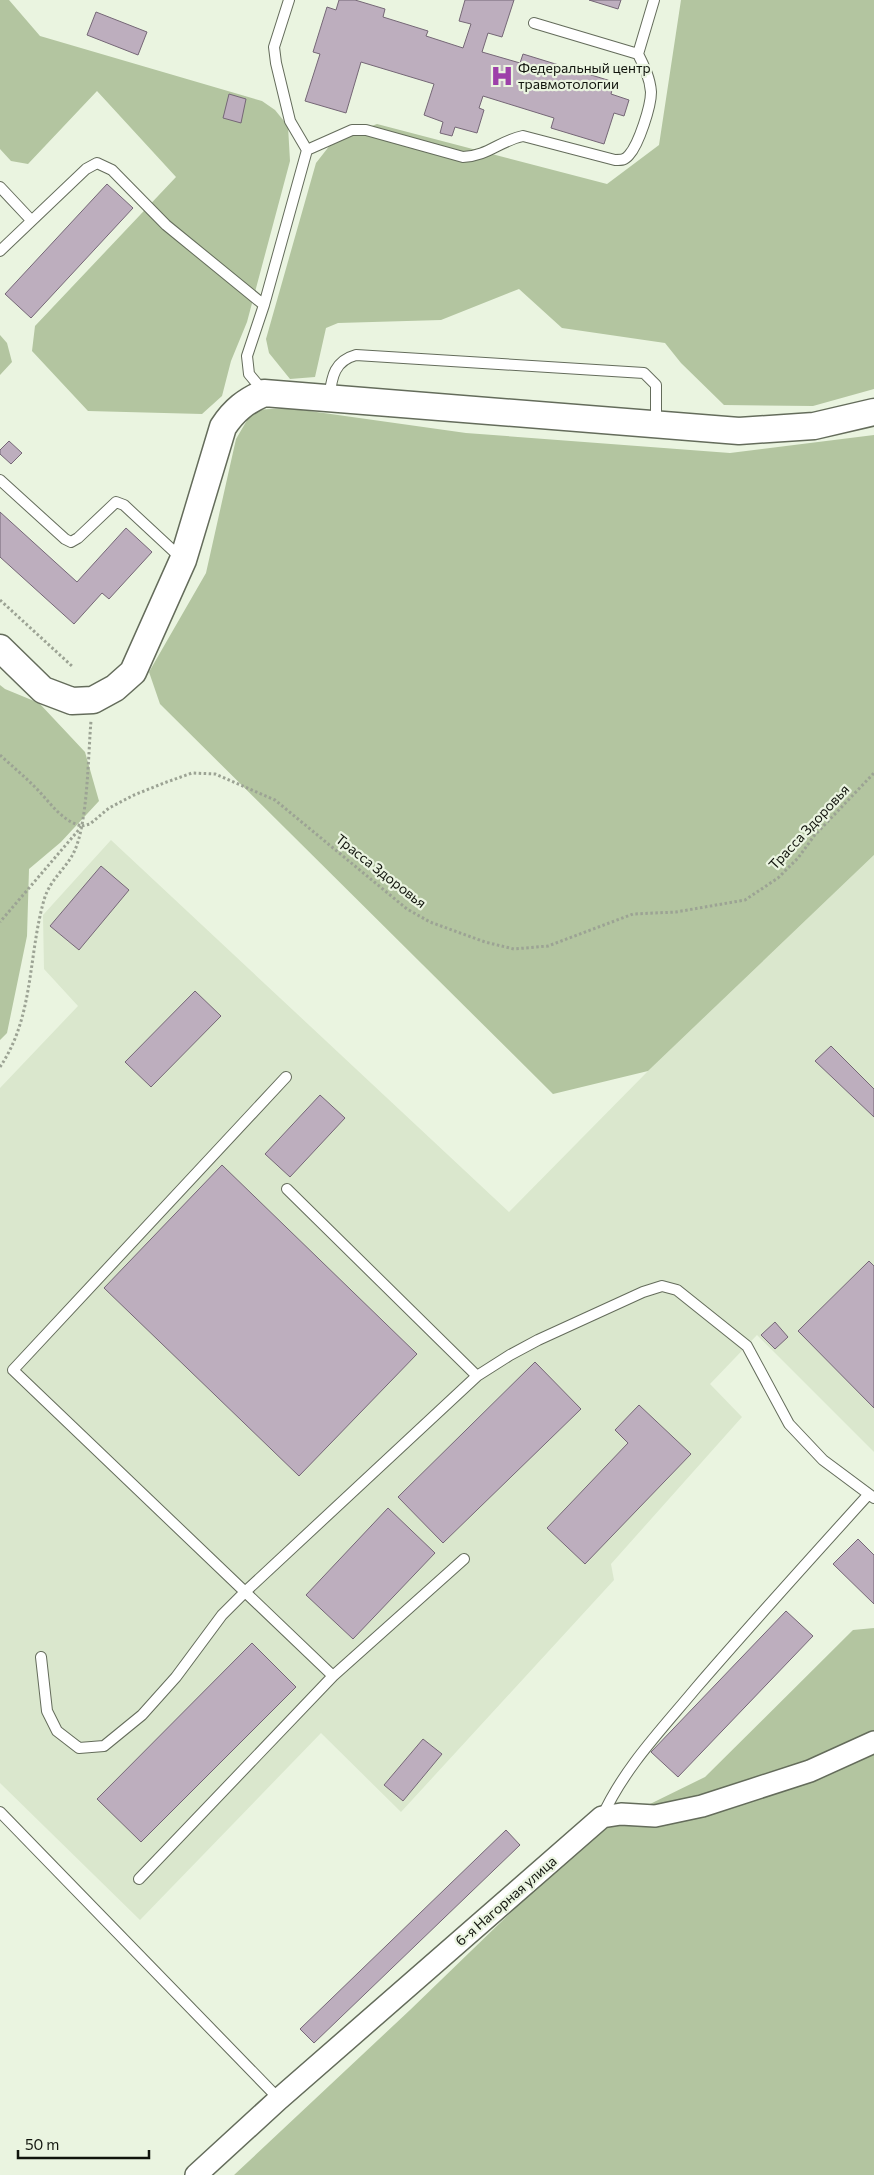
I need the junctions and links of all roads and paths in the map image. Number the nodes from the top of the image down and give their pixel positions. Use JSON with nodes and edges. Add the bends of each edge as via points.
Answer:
{"nodes":[{"id":1,"x":289,"y":0,"type":"edge"},
{"id":2,"x":654,"y":0,"type":"edge"},
{"id":3,"x":534,"y":24,"type":"dead end"},
{"id":4,"x":638,"y":54,"type":"junction"},
{"id":5,"x":307,"y":150,"type":"junction"},
{"id":6,"x":0,"y":187,"type":"edge"},
{"id":7,"x":31,"y":220,"type":"junction"},
{"id":8,"x":0,"y":251,"type":"edge"},
{"id":9,"x":264,"y":305,"type":"junction"},
{"id":10,"x":264,"y":393,"type":"junction"},
{"id":11,"x":328,"y":398,"type":"junction"},
{"id":12,"x":874,"y":412,"type":"edge"},
{"id":13,"x":656,"y":425,"type":"junction"},
{"id":14,"x":0,"y":480,"type":"edge"},
{"id":15,"x":183,"y":560,"type":"junction"},
{"id":16,"x":0,"y":600,"type":"edge"},
{"id":17,"x":0,"y":648,"type":"edge"},
{"id":18,"x":73,"y":667,"type":"dead end"},
{"id":19,"x":93,"y":700,"type":"junction"},
{"id":20,"x":0,"y":755,"type":"edge"},
{"id":21,"x":874,"y":773,"type":"edge"},
{"id":22,"x":82,"y":826,"type":"junction"},
{"id":23,"x":0,"y":922,"type":"edge"},
{"id":24,"x":0,"y":1067,"type":"edge"},
{"id":25,"x":286,"y":1077,"type":"dead end"},
{"id":26,"x":287,"y":1189,"type":"dead end"},
{"id":27,"x":477,"y":1376,"type":"junction"},
{"id":28,"x":871,"y":1496,"type":"edge"},
{"id":29,"x":464,"y":1559,"type":"dead end"},
{"id":30,"x":244,"y":1592,"type":"junction"},
{"id":31,"x":42,"y":1657,"type":"dead end"},
{"id":32,"x":333,"y":1676,"type":"junction"},
{"id":33,"x":874,"y":1742,"type":"edge"},
{"id":34,"x":0,"y":1812,"type":"edge"},
{"id":35,"x":602,"y":1817,"type":"junction"},
{"id":36,"x":140,"y":1879,"type":"dead end"},
{"id":37,"x":279,"y":2099,"type":"junction"},
{"id":38,"x":196,"y":2175,"type":"edge"}],
"edges":[{"from":1,"to":5,"type":"lane","via":[[274,47],[290,121]]},
{"from":2,"to":4,"type":"lane"},
{"from":3,"to":4,"type":"lane"},
{"from":4,"to":5,"type":"lane","via":[[649,79],[651,93],[648,112],[634,147],[624,160],[523,136],[510,138],[478,157],[463,157],[359,130],[352,130]]},
{"from":5,"to":9,"type":"lane"},
{"from":6,"to":7,"type":"lane"},
{"from":7,"to":8,"type":"lane"},
{"from":7,"to":9,"type":"lane","via":[[86,169],[97,163],[112,170],[166,225]]},
{"from":9,"to":10,"type":"lane","via":[[247,356],[249,374]]},
{"from":10,"to":11,"type":"street"},
{"from":10,"to":15,"type":"street","via":[[247,401],[232,414],[223,428]]},
{"from":11,"to":13,"type":"street"},
{"from":11,"to":13,"type":"lane","via":[[332,374],[346,358],[356,355],[644,373],[656,385]]},
{"from":12,"to":13,"type":"street","via":[[814,426],[738,432]]},
{"from":14,"to":15,"type":"lane","via":[[71,542],[116,502],[124,505]]},
{"from":15,"to":19,"type":"street","via":[[134,672]]},
{"from":16,"to":18,"type":"path"},
{"from":17,"to":19,"type":"street","via":[[43,690],[72,701]]},
{"from":19,"to":22,"type":"path"},
{"from":20,"to":22,"type":"path","via":[[62,817]]},
{"from":21,"to":22,"type":"path","name":"Трасса Здоровья","via":[[778,878],[745,900],[676,912],[633,914],[548,946],[514,949],[485,942],[414,913],[275,800],[215,774],[192,773],[164,783],[134,795]]},
{"from":22,"to":23,"type":"path","name":"Трасса Здоровья"},
{"from":22,"to":24,"type":"path","via":[[74,853],[58,873],[45,898],[23,1020],[10,1053]]},
{"from":25,"to":30,"type":"lane","via":[[13,1370]]},
{"from":26,"to":27,"type":"lane"},
{"from":27,"to":28,"type":"lane","via":[[538,1340],[643,1292],[662,1286],[677,1290],[748,1346],[789,1424],[823,1460]]},
{"from":27,"to":30,"type":"lane"},
{"from":28,"to":35,"type":"lane","via":[[741,1636],[640,1754]]},
{"from":29,"to":32,"type":"lane"},
{"from":30,"to":31,"type":"lane","via":[[142,1715],[104,1746],[79,1748],[57,1731],[47,1711]]},
{"from":30,"to":32,"type":"lane"},
{"from":32,"to":36,"type":"lane"},
{"from":33,"to":35,"type":"street","via":[[810,1771],[702,1806],[655,1816],[621,1814]]},
{"from":34,"to":37,"type":"lane"},
{"from":35,"to":37,"type":"street","name":"6-я Нагорная улица"},
{"from":37,"to":38,"type":"street","name":"6-я Нагорная улица"}]}
